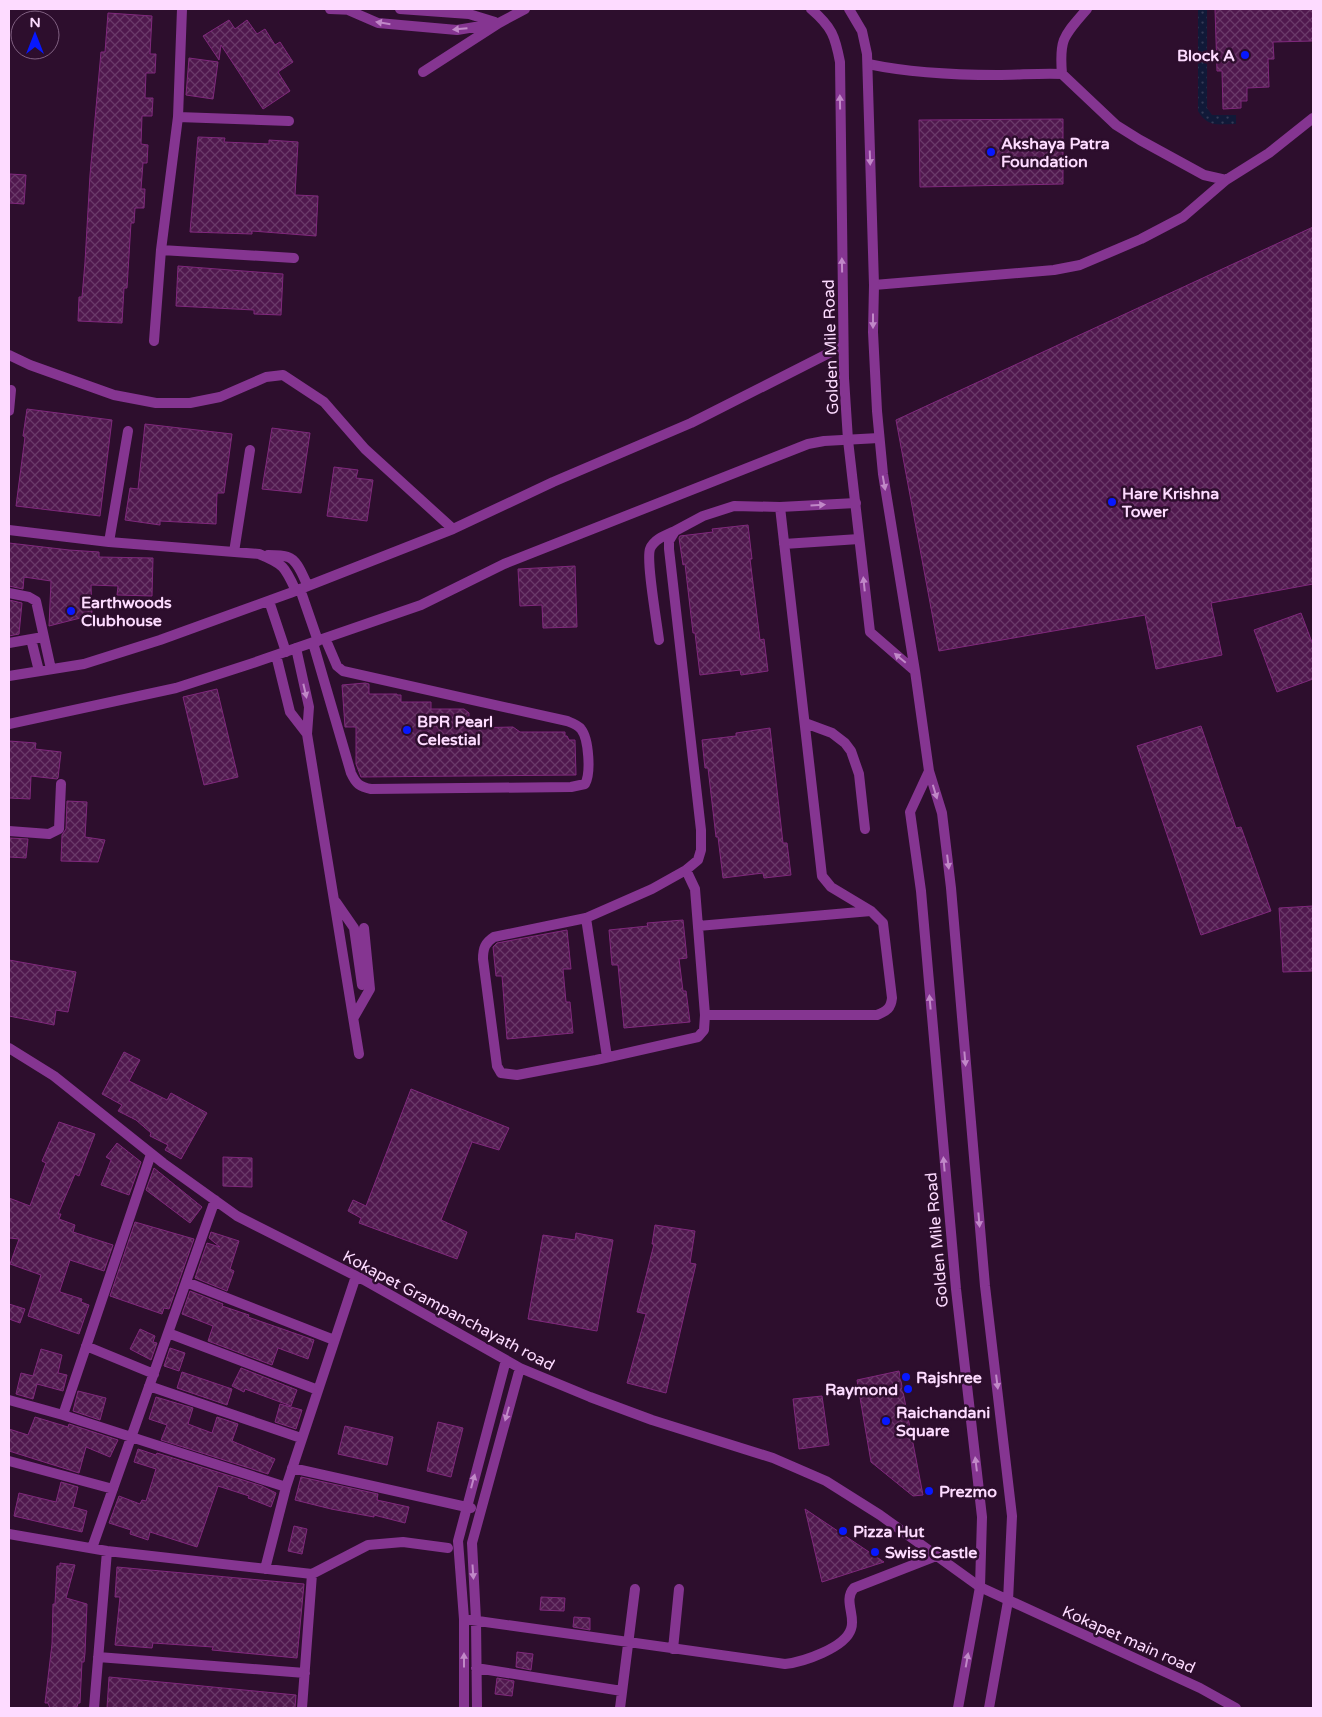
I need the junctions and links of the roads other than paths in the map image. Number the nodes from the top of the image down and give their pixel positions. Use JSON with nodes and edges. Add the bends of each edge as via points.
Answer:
{"nodes":[{"id":1,"x":182,"y":9,"type":"edge"},
{"id":2,"x":330,"y":9,"type":"edge"},
{"id":3,"x":361,"y":9,"type":"edge"},
{"id":4,"x":400,"y":9,"type":"edge"},
{"id":5,"x":525,"y":9,"type":"edge"},
{"id":6,"x":812,"y":9,"type":"edge"},
{"id":7,"x":849,"y":9,"type":"edge"},
{"id":8,"x":1086,"y":9,"type":"edge"},
{"id":9,"x":348,"y":10,"type":"junction"},
{"id":10,"x":499,"y":23,"type":"junction"},
{"id":11,"x":868,"y":64,"type":"junction"},
{"id":12,"x":423,"y":72,"type":"dead end"},
{"id":13,"x":1062,"y":74,"type":"junction"},
{"id":14,"x":178,"y":117,"type":"junction"},
{"id":15,"x":1313,"y":118,"type":"edge"},
{"id":16,"x":289,"y":121,"type":"dead end"},
{"id":17,"x":1226,"y":180,"type":"junction"},
{"id":18,"x":161,"y":250,"type":"junction"},
{"id":19,"x":294,"y":258,"type":"dead end"},
{"id":20,"x":874,"y":285,"type":"junction"},
{"id":21,"x":154,"y":341,"type":"dead end"},
{"id":22,"x":843,"y":346,"type":"junction"},
{"id":23,"x":9,"y":355,"type":"edge"},
{"id":24,"x":11,"y":390,"type":"dead end"},
{"id":25,"x":9,"y":411,"type":"edge"},
{"id":26,"x":128,"y":431,"type":"dead end"},
{"id":27,"x":880,"y":438,"type":"junction"},
{"id":28,"x":848,"y":440,"type":"junction"},
{"id":29,"x":250,"y":450,"type":"dead end"},
{"id":30,"x":856,"y":503,"type":"junction"},
{"id":31,"x":780,"y":507,"type":"junction"},
{"id":32,"x":453,"y":528,"type":"junction"},
{"id":33,"x":9,"y":530,"type":"edge"},
{"id":34,"x":675,"y":531,"type":"junction"},
{"id":35,"x":859,"y":539,"type":"junction"},
{"id":36,"x":109,"y":542,"type":"junction"},
{"id":37,"x":784,"y":544,"type":"junction"},
{"id":38,"x":234,"y":552,"type":"junction"},
{"id":39,"x":302,"y":589,"type":"junction"},
{"id":40,"x":9,"y":594,"type":"edge"},
{"id":41,"x":269,"y":601,"type":"junction"},
{"id":42,"x":43,"y":637,"type":"junction"},
{"id":43,"x":32,"y":639,"type":"junction"},
{"id":44,"x":319,"y":640,"type":"junction"},
{"id":45,"x":659,"y":640,"type":"dead end"},
{"id":46,"x":9,"y":643,"type":"edge"},
{"id":47,"x":296,"y":648,"type":"junction"},
{"id":48,"x":281,"y":653,"type":"junction"},
{"id":49,"x":51,"y":669,"type":"junction"},
{"id":50,"x":340,"y":669,"type":"junction"},
{"id":51,"x":39,"y":671,"type":"junction"},
{"id":52,"x":915,"y":671,"type":"junction"},
{"id":53,"x":9,"y":676,"type":"edge"},
{"id":54,"x":323,"y":676,"type":"junction"},
{"id":55,"x":9,"y":682,"type":"edge"},
{"id":56,"x":805,"y":723,"type":"junction"},
{"id":57,"x":9,"y":724,"type":"edge"},
{"id":58,"x":307,"y":734,"type":"junction"},
{"id":59,"x":929,"y":771,"type":"junction"},
{"id":60,"x":61,"y":784,"type":"dead end"},
{"id":61,"x":865,"y":829,"type":"dead end"},
{"id":62,"x":9,"y":830,"type":"edge"},
{"id":63,"x":686,"y":870,"type":"junction"},
{"id":64,"x":334,"y":899,"type":"junction"},
{"id":65,"x":871,"y":911,"type":"junction"},
{"id":66,"x":586,"y":918,"type":"junction"},
{"id":67,"x":698,"y":926,"type":"junction"},
{"id":68,"x":364,"y":928,"type":"dead end"},
{"id":69,"x":362,"y":985,"type":"dead end"},
{"id":70,"x":705,"y":1015,"type":"junction"},
{"id":71,"x":354,"y":1017,"type":"junction"},
{"id":72,"x":9,"y":1048,"type":"edge"},
{"id":73,"x":359,"y":1054,"type":"dead end"},
{"id":74,"x":607,"y":1057,"type":"junction"},
{"id":75,"x":151,"y":1154,"type":"junction"},
{"id":76,"x":215,"y":1200,"type":"junction"},
{"id":77,"x":356,"y":1276,"type":"junction"},
{"id":78,"x":186,"y":1282,"type":"junction"},
{"id":79,"x":168,"y":1333,"type":"junction"},
{"id":80,"x":334,"y":1340,"type":"junction"},
{"id":81,"x":86,"y":1346,"type":"junction"},
{"id":82,"x":506,"y":1360,"type":"junction"},
{"id":83,"x":520,"y":1368,"type":"junction"},
{"id":84,"x":154,"y":1374,"type":"junction"},
{"id":85,"x":149,"y":1386,"type":"junction"},
{"id":86,"x":318,"y":1390,"type":"junction"},
{"id":87,"x":9,"y":1400,"type":"edge"},
{"id":88,"x":63,"y":1415,"type":"junction"},
{"id":89,"x":131,"y":1437,"type":"junction"},
{"id":90,"x":302,"y":1438,"type":"junction"},
{"id":91,"x":9,"y":1461,"type":"edge"},
{"id":92,"x":292,"y":1468,"type":"junction"},
{"id":93,"x":286,"y":1487,"type":"junction"},
{"id":94,"x":113,"y":1489,"type":"junction"},
{"id":95,"x":466,"y":1507,"type":"junction"},
{"id":96,"x":480,"y":1510,"type":"junction"},
{"id":97,"x":9,"y":1534,"type":"edge"},
{"id":98,"x":92,"y":1548,"type":"junction"},
{"id":99,"x":448,"y":1548,"type":"dead end"},
{"id":100,"x":107,"y":1551,"type":"junction"},
{"id":101,"x":936,"y":1556,"type":"junction"},
{"id":102,"x":265,"y":1569,"type":"junction"},
{"id":103,"x":312,"y":1574,"type":"junction"},
{"id":104,"x":980,"y":1587,"type":"junction"},
{"id":105,"x":635,"y":1589,"type":"dead end"},
{"id":106,"x":679,"y":1589,"type":"dead end"},
{"id":107,"x":1008,"y":1601,"type":"junction"},
{"id":108,"x":464,"y":1620,"type":"junction"},
{"id":109,"x":476,"y":1620,"type":"junction"},
{"id":110,"x":628,"y":1642,"type":"junction"},
{"id":111,"x":673,"y":1649,"type":"junction"},
{"id":112,"x":98,"y":1657,"type":"junction"},
{"id":113,"x":476,"y":1668,"type":"junction"},
{"id":114,"x":305,"y":1673,"type":"junction"},
{"id":115,"x":622,"y":1691,"type":"junction"},
{"id":116,"x":94,"y":1708,"type":"edge"},
{"id":117,"x":302,"y":1708,"type":"edge"},
{"id":118,"x":464,"y":1708,"type":"edge"},
{"id":119,"x":477,"y":1708,"type":"edge"},
{"id":120,"x":620,"y":1708,"type":"edge"},
{"id":121,"x":958,"y":1708,"type":"edge"},
{"id":122,"x":988,"y":1708,"type":"edge"},
{"id":123,"x":1236,"y":1708,"type":"edge"}],
"edges":[{"from":1,"to":14,"type":"street"},
{"from":2,"to":9,"type":"street"},
{"from":3,"to":9,"type":"street"},
{"from":4,"to":10,"type":"street","via":[[468,14]]},
{"from":5,"to":10,"type":"street"},
{"from":22,"to":6,"type":"street","name":"Golden Mile Road","one_way":true,"via":[[840,62],[835,38]]},
{"from":7,"to":11,"type":"street","via":[[862,31]]},
{"from":8,"to":13,"type":"street","via":[[1061,44]]},
{"from":10,"to":9,"type":"street","one_way":true,"via":[[448,30],[378,23]]},
{"from":10,"to":12,"type":"street"},
{"from":11,"to":13,"type":"street","via":[[900,71],[941,74]]},
{"from":11,"to":20,"type":"street","one_way":true},
{"from":13,"to":17,"type":"street","via":[[1116,125],[1204,175]]},
{"from":14,"to":16,"type":"street"},
{"from":14,"to":18,"type":"street"},
{"from":15,"to":17,"type":"street"},
{"from":17,"to":20,"type":"street","via":[[1183,217],[1080,265]]},
{"from":18,"to":19,"type":"street"},
{"from":18,"to":21,"type":"street"},
{"from":20,"to":27,"type":"street","one_way":true,"via":[[873,332]]},
{"from":22,"to":28,"type":"street","name":"Golden Mile Road"},
{"from":22,"to":32,"type":"street","via":[[691,423]]},
{"from":23,"to":32,"type":"street","via":[[114,395],[156,403],[190,403],[220,397],[266,377],[283,376],[324,402],[365,449]]},
{"from":24,"to":25,"type":"street"},
{"from":26,"to":36,"type":"street"},
{"from":27,"to":28,"type":"street"},
{"from":27,"to":52,"type":"street","one_way":true},
{"from":28,"to":30,"type":"street","name":"Golden Mile Road"},
{"from":28,"to":44,"type":"street","via":[[808,444],[504,564],[421,605]]},
{"from":29,"to":38,"type":"street"},
{"from":31,"to":30,"type":"street","one_way":true},
{"from":30,"to":35,"type":"street","name":"Golden Mile Road"},
{"from":31,"to":34,"type":"street","via":[[734,506],[703,516]]},
{"from":31,"to":37,"type":"street"},
{"from":32,"to":39,"type":"street"},
{"from":33,"to":36,"type":"street"},
{"from":34,"to":45,"type":"street","via":[[658,539],[650,550]]},
{"from":34,"to":63,"type":"street","via":[[670,549],[701,830],[698,860]]},
{"from":35,"to":37,"type":"street"},
{"from":52,"to":35,"type":"street","name":"Golden Mile Road","one_way":true,"via":[[870,632]]},
{"from":36,"to":38,"type":"street"},
{"from":37,"to":56,"type":"street"},
{"from":38,"to":39,"type":"street","via":[[259,554],[276,561]]},
{"from":39,"to":41,"type":"street"},
{"from":39,"to":44,"type":"street"},
{"from":40,"to":42,"type":"street","via":[[36,601]]},
{"from":41,"to":48,"type":"street"},
{"from":41,"to":49,"type":"street","via":[[84,664]]},
{"from":42,"to":43,"type":"street"},
{"from":42,"to":49,"type":"street"},
{"from":43,"to":46,"type":"street"},
{"from":43,"to":51,"type":"street"},
{"from":44,"to":47,"type":"street"},
{"from":44,"to":50,"type":"street"},
{"from":44,"to":54,"type":"street"},
{"from":47,"to":48,"type":"street"},
{"from":47,"to":58,"type":"street","one_way":true,"via":[[309,707]]},
{"from":48,"to":57,"type":"street","via":[[176,688]]},
{"from":48,"to":58,"type":"street","via":[[290,712]]},
{"from":49,"to":51,"type":"street"},
{"from":50,"to":54,"type":"street"},
{"from":50,"to":54,"type":"street","via":[[576,725],[585,736],[587,780],[585,784],[571,787],[361,787],[351,773]]},
{"from":51,"to":53,"type":"street"},
{"from":52,"to":59,"type":"street"},
{"from":53,"to":55,"type":"street"},
{"from":56,"to":61,"type":"street","via":[[832,733],[851,751],[859,774]]},
{"from":56,"to":65,"type":"street","via":[[822,876],[832,888]]},
{"from":58,"to":64,"type":"street"},
{"from":104,"to":59,"type":"street","name":"Golden Mile Road","one_way":true,"via":[[982,1517],[956,1289],[921,891],[910,812]]},
{"from":59,"to":107,"type":"street","one_way":true,"via":[[942,813],[951,888],[986,1286],[1012,1516]]},
{"from":60,"to":62,"type":"street","via":[[59,829],[49,834]]},
{"from":63,"to":66,"type":"street"},
{"from":63,"to":67,"type":"street","via":[[695,889]]},
{"from":64,"to":69,"type":"street","via":[[354,928]]},
{"from":64,"to":71,"type":"street"},
{"from":65,"to":67,"type":"street"},
{"from":65,"to":70,"type":"street","via":[[883,923],[892,998],[891,1006],[885,1012],[878,1015]]},
{"from":66,"to":74,"type":"street"},
{"from":66,"to":74,"type":"street","via":[[494,937],[487,942],[483,959],[497,1066],[501,1073],[517,1075]]},
{"from":67,"to":70,"type":"street"},
{"from":68,"to":71,"type":"street","via":[[370,990]]},
{"from":70,"to":74,"type":"street","via":[[704,1030],[698,1037]]},
{"from":71,"to":73,"type":"street"},
{"from":72,"to":75,"type":"street","name":"Kokapet Grampanchayath road","via":[[54,1076]]},
{"from":75,"to":76,"type":"street","name":"Kokapet Grampanchayath road"},
{"from":75,"to":81,"type":"street"},
{"from":76,"to":77,"type":"street","name":"Kokapet Grampanchayath road","via":[[237,1216]]},
{"from":76,"to":78,"type":"street"},
{"from":77,"to":80,"type":"street"},
{"from":77,"to":82,"type":"street","name":"Kokapet Grampanchayath road"},
{"from":78,"to":79,"type":"street"},
{"from":78,"to":80,"type":"street"},
{"from":79,"to":84,"type":"street"},
{"from":79,"to":86,"type":"street"},
{"from":80,"to":86,"type":"street"},
{"from":81,"to":84,"type":"street"},
{"from":81,"to":88,"type":"street"},
{"from":82,"to":83,"type":"street","name":"Kokapet Grampanchayath road"},
{"from":95,"to":82,"type":"street","one_way":true},
{"from":83,"to":96,"type":"street","one_way":true},
{"from":83,"to":101,"type":"street","name":"Kokapet Grampanchayath road","via":[[652,1420],[773,1458],[826,1480]]},
{"from":84,"to":85,"type":"street"},
{"from":85,"to":89,"type":"street"},
{"from":85,"to":90,"type":"street"},
{"from":86,"to":90,"type":"street"},
{"from":87,"to":88,"type":"street"},
{"from":88,"to":89,"type":"street"},
{"from":89,"to":93,"type":"street"},
{"from":89,"to":94,"type":"street"},
{"from":90,"to":92,"type":"street"},
{"from":91,"to":94,"type":"street"},
{"from":92,"to":93,"type":"street"},
{"from":92,"to":95,"type":"street"},
{"from":93,"to":102,"type":"street"},
{"from":94,"to":98,"type":"street"},
{"from":95,"to":96,"type":"street"},
{"from":95,"to":108,"type":"street","via":[[458,1541]]},
{"from":96,"to":109,"type":"street","one_way":true,"via":[[472,1542]]},
{"from":97,"to":98,"type":"street"},
{"from":98,"to":100,"type":"street"},
{"from":99,"to":103,"type":"street","via":[[403,1542],[368,1545]]},
{"from":100,"to":102,"type":"street"},
{"from":100,"to":112,"type":"street"},
{"from":101,"to":104,"type":"street","name":"Kokapet Grampanchayath road"},
{"from":101,"to":111,"type":"street","via":[[854,1588],[850,1595],[852,1623],[848,1635],[812,1658],[785,1664]]},
{"from":102,"to":103,"type":"street"},
{"from":103,"to":114,"type":"street"},
{"from":104,"to":107,"type":"street","name":"Kokapet Grampanchayath road"},
{"from":121,"to":104,"type":"street","name":"Golden Mile Road","one_way":true},
{"from":105,"to":110,"type":"street"},
{"from":106,"to":111,"type":"street"},
{"from":107,"to":122,"type":"street"},
{"from":107,"to":123,"type":"street","name":"Kokapet main road","via":[[1200,1688]]},
{"from":108,"to":109,"type":"street"},
{"from":118,"to":108,"type":"street","one_way":true},
{"from":109,"to":110,"type":"street"},
{"from":109,"to":113,"type":"street"},
{"from":110,"to":111,"type":"street"},
{"from":110,"to":115,"type":"street"},
{"from":112,"to":114,"type":"street"},
{"from":112,"to":116,"type":"street"},
{"from":113,"to":115,"type":"street"},
{"from":113,"to":119,"type":"street"},
{"from":114,"to":117,"type":"street"},
{"from":115,"to":120,"type":"street"}]}
